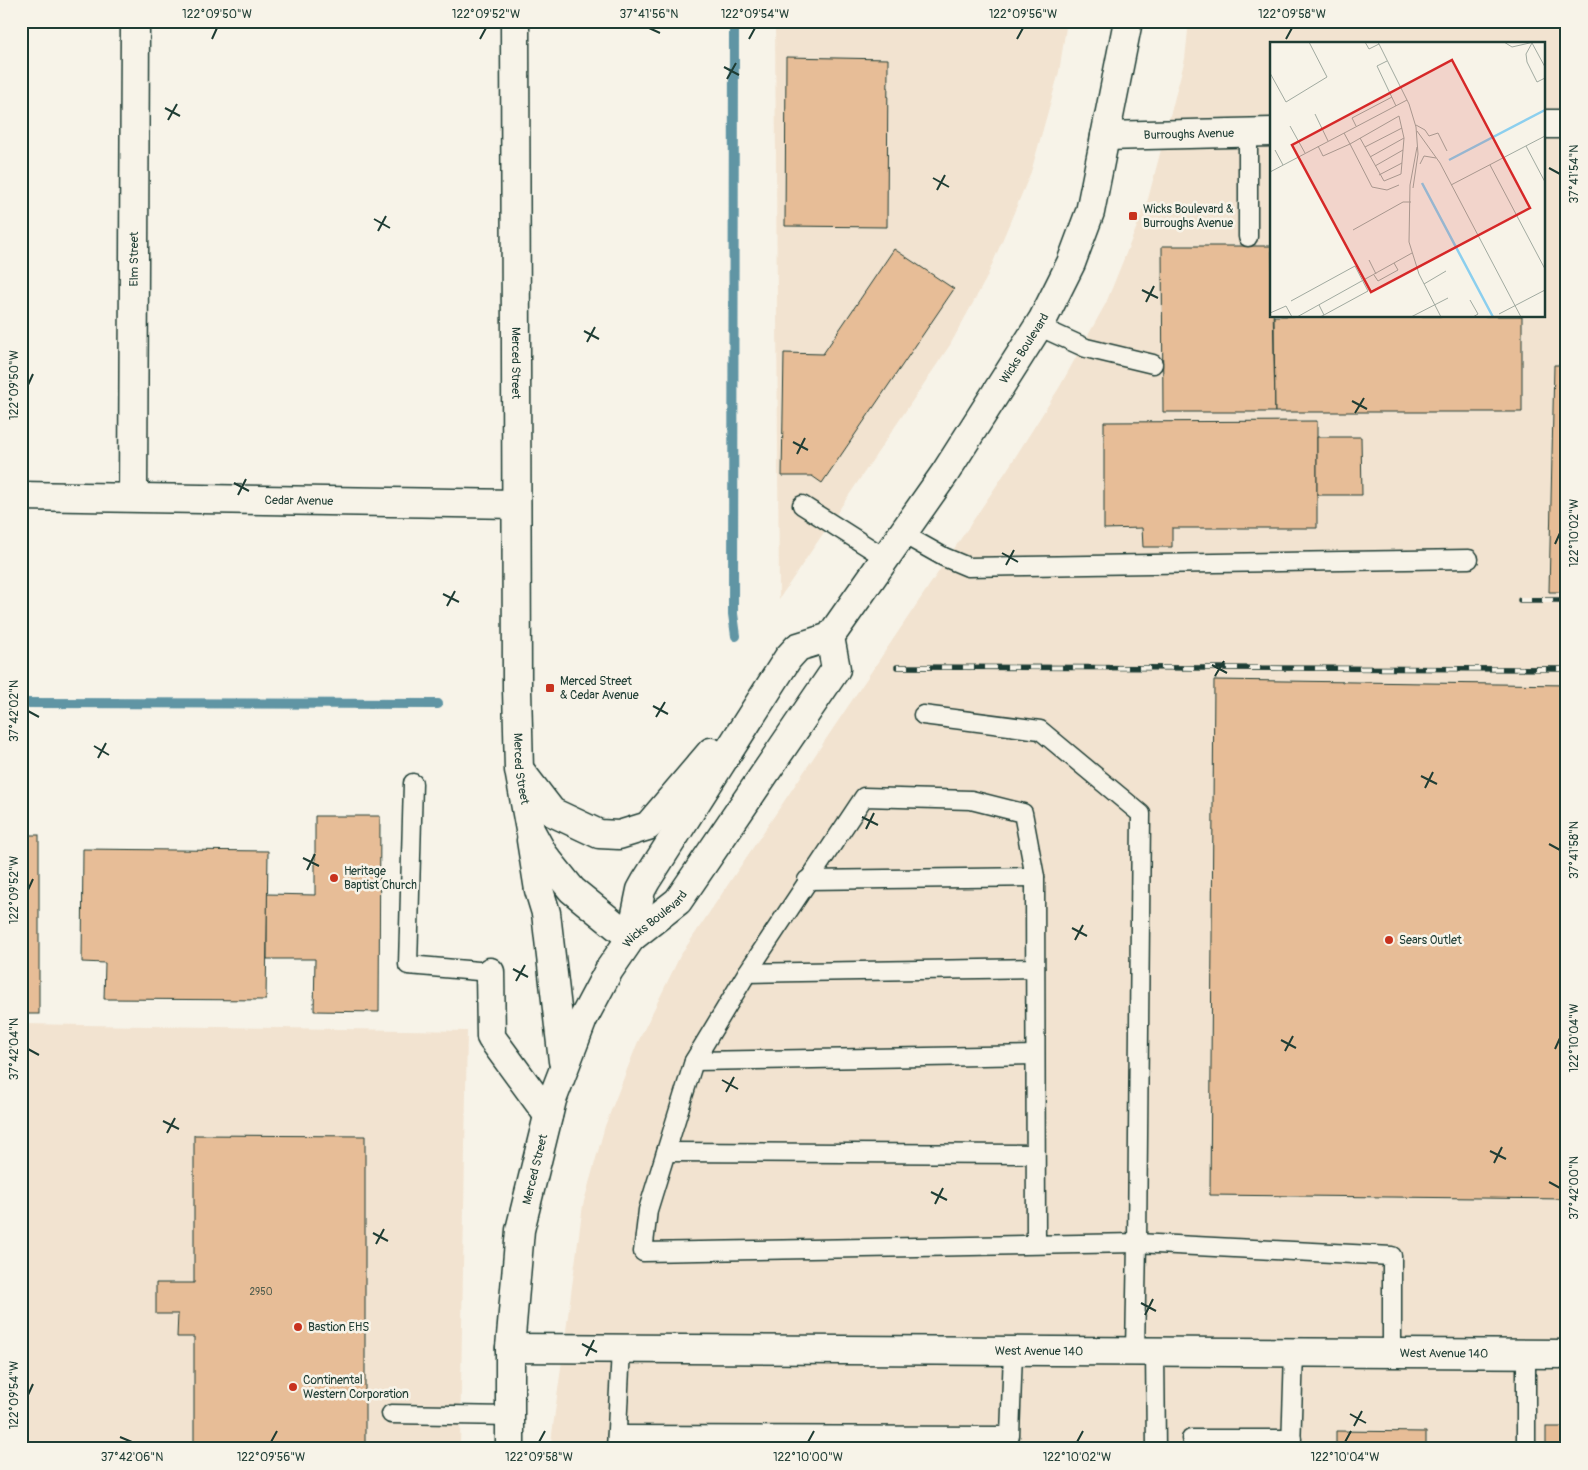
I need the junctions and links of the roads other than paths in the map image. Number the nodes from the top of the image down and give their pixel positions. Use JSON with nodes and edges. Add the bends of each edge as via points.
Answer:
{"nodes":[{"id":1,"x":135,"y":21,"type":"edge"},
{"id":2,"x":515,"y":21,"type":"edge"},
{"id":3,"x":1128,"y":21,"type":"edge"},
{"id":4,"x":1546,"y":124,"type":"edge"},
{"id":5,"x":1567,"y":124,"type":"edge"},
{"id":6,"x":1260,"y":132,"type":"edge"},
{"id":7,"x":1105,"y":136,"type":"junction"},
{"id":8,"x":1248,"y":237,"type":"dead end"},
{"id":9,"x":1038,"y":326,"type":"junction"},
{"id":10,"x":1153,"y":364,"type":"dead end"},
{"id":11,"x":21,"y":496,"type":"edge"},
{"id":12,"x":133,"y":497,"type":"junction"},
{"id":13,"x":516,"y":504,"type":"junction"},
{"id":14,"x":802,"y":505,"type":"dead end"},
{"id":15,"x":903,"y":534,"type":"junction"},
{"id":16,"x":887,"y":559,"type":"junction"},
{"id":17,"x":1469,"y":559,"type":"dead end"},
{"id":18,"x":830,"y":637,"type":"junction"},
{"id":19,"x":788,"y":658,"type":"junction"},
{"id":20,"x":923,"y":714,"type":"dead end"},
{"id":21,"x":519,"y":770,"type":"junction"},
{"id":22,"x":412,"y":783,"type":"dead end"},
{"id":23,"x":530,"y":830,"type":"junction"},
{"id":24,"x":1035,"y":877,"type":"junction"},
{"id":25,"x":807,"y":880,"type":"junction"},
{"id":26,"x":632,"y":938,"type":"junction"},
{"id":27,"x":1035,"y":968,"type":"junction"},
{"id":28,"x":490,"y":972,"type":"joint"},
{"id":29,"x":747,"y":973,"type":"junction"},
{"id":30,"x":1034,"y":1055,"type":"junction"},
{"id":31,"x":694,"y":1061,"type":"junction"},
{"id":32,"x":563,"y":1068,"type":"junction"},
{"id":33,"x":548,"y":1115,"type":"junction"},
{"id":34,"x":666,"y":1152,"type":"junction"},
{"id":35,"x":1035,"y":1154,"type":"junction"},
{"id":36,"x":1137,"y":1243,"type":"junction"},
{"id":37,"x":1036,"y":1245,"type":"junction"},
{"id":38,"x":510,"y":1348,"type":"junction"},
{"id":39,"x":622,"y":1349,"type":"junction"},
{"id":40,"x":1013,"y":1351,"type":"junction"},
{"id":41,"x":1145,"y":1351,"type":"junction"},
{"id":42,"x":1294,"y":1352,"type":"junction"},
{"id":43,"x":1392,"y":1353,"type":"junction"},
{"id":44,"x":1526,"y":1354,"type":"junction"},
{"id":45,"x":1567,"y":1354,"type":"edge"},
{"id":46,"x":391,"y":1414,"type":"dead end"},
{"id":47,"x":511,"y":1416,"type":"junction"},
{"id":48,"x":1191,"y":1439,"type":"dead end"},
{"id":49,"x":617,"y":1442,"type":"edge"},
{"id":50,"x":1292,"y":1444,"type":"edge"},
{"id":51,"x":510,"y":1449,"type":"edge"},
{"id":52,"x":1156,"y":1449,"type":"edge"},
{"id":53,"x":1526,"y":1449,"type":"edge"}],
"edges":[{"from":1,"to":12,"type":"street","name":"Elm Street"},
{"from":2,"to":13,"type":"street","name":"Merced Street"},
{"from":3,"to":7,"type":"street","name":"Wicks Boulevard"},
{"from":4,"to":5,"type":"street"},
{"from":6,"to":7,"type":"street","name":"Burroughs Avenue"},
{"from":6,"to":8,"type":"lane"},
{"from":7,"to":9,"type":"street","name":"Wicks Boulevard","via":[[1090,212],[1060,286]]},
{"from":9,"to":10,"type":"lane","via":[[1086,348]]},
{"from":9,"to":15,"type":"street","name":"Wicks Boulevard"},
{"from":11,"to":12,"type":"street","name":"Cedar Avenue"},
{"from":12,"to":13,"type":"street","name":"Cedar Avenue"},
{"from":13,"to":21,"type":"street","name":"Merced Street"},
{"from":14,"to":16,"type":"lane"},
{"from":15,"to":16,"type":"street","name":"Wicks Boulevard"},
{"from":15,"to":17,"type":"lane","via":[[944,558],[968,567]]},
{"from":16,"to":18,"type":"street","name":"Wicks Boulevard"},
{"from":18,"to":19,"type":"street","name":"Wicks Boulevard","via":[[798,647]]},
{"from":18,"to":26,"type":"street","name":"Wicks Boulevard","via":[[836,669],[815,701],[678,901]]},
{"from":19,"to":21,"type":"street","via":[[660,814],[636,832],[599,834],[552,812]]},
{"from":19,"to":26,"type":"street","name":"Wicks Boulevard","via":[[646,881],[641,890]]},
{"from":20,"to":36,"type":"lane","via":[[1040,730],[1141,814]]},
{"from":21,"to":23,"type":"street","name":"Merced Street"},
{"from":22,"to":28,"type":"lane","via":[[408,966]]},
{"from":23,"to":26,"type":"street","name":"Merced Street","via":[[542,854],[572,890]]},
{"from":23,"to":32,"type":"street","via":[[546,914]]},
{"from":24,"to":25,"type":"lane"},
{"from":24,"to":25,"type":"lane","via":[[1023,813],[971,800],[864,796]]},
{"from":24,"to":27,"type":"lane"},
{"from":25,"to":29,"type":"lane"},
{"from":26,"to":32,"type":"street","name":"Merced Street","via":[[608,970],[582,1019]]},
{"from":27,"to":29,"type":"lane"},
{"from":27,"to":30,"type":"lane"},
{"from":28,"to":33,"type":"street","via":[[491,1037]]},
{"from":29,"to":31,"type":"lane"},
{"from":30,"to":31,"type":"lane"},
{"from":30,"to":35,"type":"lane"},
{"from":31,"to":34,"type":"lane"},
{"from":32,"to":33,"type":"street","name":"Merced Street"},
{"from":33,"to":38,"type":"street","name":"Merced Street","via":[[520,1230]]},
{"from":34,"to":35,"type":"lane"},
{"from":34,"to":37,"type":"lane","via":[[648,1210],[643,1252]]},
{"from":35,"to":37,"type":"lane"},
{"from":36,"to":37,"type":"lane"},
{"from":36,"to":41,"type":"lane"},
{"from":36,"to":43,"type":"lane","via":[[1392,1256]]},
{"from":38,"to":39,"type":"street","name":"West Avenue 140"},
{"from":38,"to":47,"type":"street","name":"Merced Street"},
{"from":39,"to":40,"type":"street","name":"West Avenue 140"},
{"from":39,"to":49,"type":"lane"},
{"from":40,"to":41,"type":"street","name":"West Avenue 140"},
{"from":40,"to":49,"type":"lane","via":[[1010,1436]]},
{"from":41,"to":42,"type":"street","name":"West Avenue 140"},
{"from":41,"to":52,"type":"lane"},
{"from":42,"to":43,"type":"street","name":"West Avenue 140"},
{"from":42,"to":50,"type":"lane"},
{"from":43,"to":44,"type":"street","name":"West Avenue 140"},
{"from":44,"to":45,"type":"street","name":"West Avenue 140"},
{"from":44,"to":53,"type":"lane"},
{"from":46,"to":47,"type":"lane"},
{"from":47,"to":51,"type":"street","name":"Merced Street"},
{"from":48,"to":50,"type":"lane"}]}
